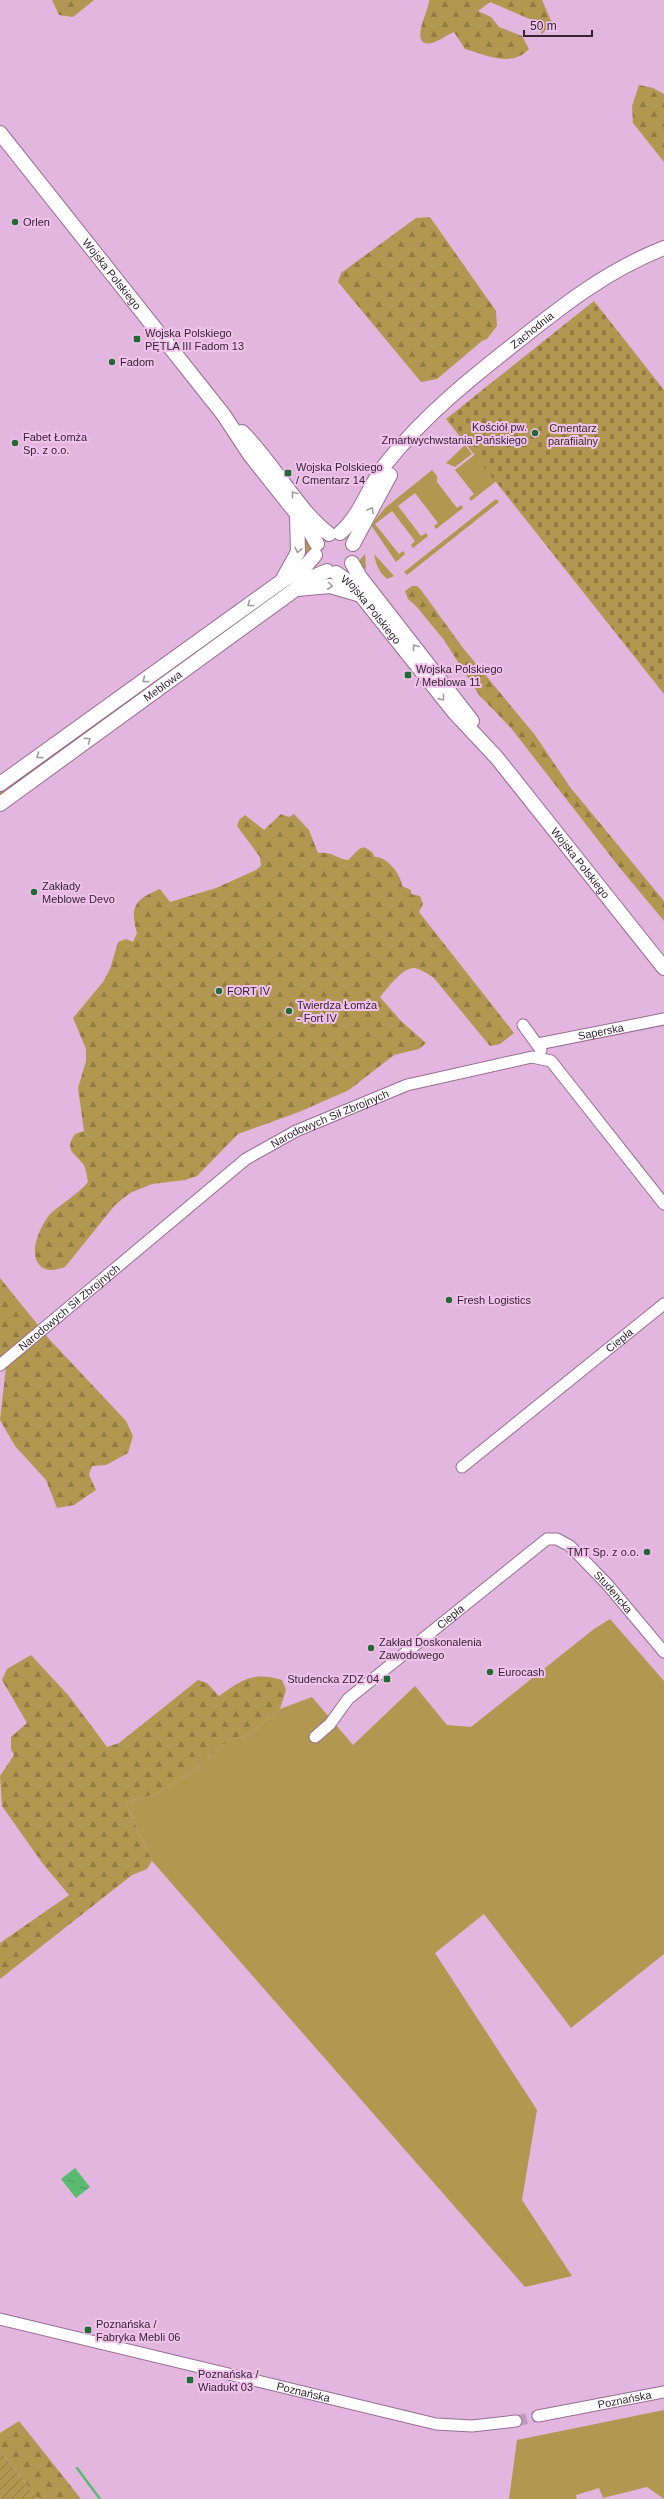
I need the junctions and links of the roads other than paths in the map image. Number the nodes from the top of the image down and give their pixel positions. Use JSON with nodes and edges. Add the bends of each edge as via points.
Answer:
{"nodes":[{"id":1,"x":2,"y":141,"type":"edge"},
{"id":2,"x":664,"y":248,"type":"edge"},
{"id":3,"x":223,"y":414,"type":"junction"},
{"id":4,"x":415,"y":432,"type":"junction"},
{"id":5,"x":298,"y":515,"type":"junction"},
{"id":6,"x":334,"y":534,"type":"junction"},
{"id":7,"x":353,"y":544,"type":"junction"},
{"id":8,"x":316,"y":550,"type":"junction"},
{"id":9,"x":352,"y":563,"type":"junction"},
{"id":10,"x":332,"y":572,"type":"junction"},
{"id":11,"x":282,"y":581,"type":"junction"},
{"id":12,"x":297,"y":589,"type":"junction"},
{"id":13,"x":362,"y":595,"type":"junction"},
{"id":14,"x":496,"y":758,"type":"junction"},
{"id":15,"x":0,"y":784,"type":"edge"},
{"id":16,"x":0,"y":804,"type":"edge"},
{"id":17,"x":664,"y":968,"type":"edge"},
{"id":18,"x":664,"y":1019,"type":"edge"},
{"id":19,"x":523,"y":1025,"type":"dead end"},
{"id":20,"x":538,"y":1044,"type":"junction"},
{"id":21,"x":544,"y":1058,"type":"junction"},
{"id":22,"x":664,"y":1204,"type":"edge"},
{"id":23,"x":664,"y":1304,"type":"edge"},
{"id":24,"x":0,"y":1365,"type":"edge"},
{"id":25,"x":462,"y":1467,"type":"dead end"},
{"id":26,"x":557,"y":1539,"type":"joint"},
{"id":27,"x":664,"y":1652,"type":"edge"},
{"id":28,"x":315,"y":1736,"type":"dead end"},
{"id":29,"x":0,"y":2319,"type":"edge"},
{"id":30,"x":664,"y":2392,"type":"edge"},
{"id":31,"x":538,"y":2416,"type":"tunnel mouth"},
{"id":32,"x":516,"y":2421,"type":"tunnel mouth"}],
"edges":[{"from":1,"to":3,"type":"main road","name":"Wojska Polskiego"},
{"from":2,"to":4,"type":"main road","name":"Zachodnia","via":[[588,286],[446,399]]},
{"from":3,"to":5,"type":"main road","name":"Wojska Polskiego","via":[[250,455]]},
{"from":6,"to":3,"type":"main road","name":"Wojska Polskiego","one_way":true,"via":[[316,522],[254,444]]},
{"from":4,"to":6,"type":"main road","name":"Zachodnia","via":[[387,462],[359,510]]},
{"from":7,"to":4,"type":"main road","name":"Zachodnia","one_way":true},
{"from":5,"to":8,"type":"main road","name":"Wojska Polskiego","via":[[308,528]]},
{"from":5,"to":11,"type":"main road","one_way":true,"via":[[298,552]]},
{"from":6,"to":7,"type":"main road","via":[[346,536]]},
{"from":6,"to":8,"type":"main road"},
{"from":7,"to":9,"type":"main road","via":[[355,553]]},
{"from":8,"to":10,"type":"main road","via":[[320,566]]},
{"from":8,"to":11,"type":"main road","name":"Meblowa","via":[[304,568]]},
{"from":9,"to":10,"type":"main road","via":[[345,570]]},
{"from":14,"to":9,"type":"main road","name":"Wojska Polskiego","one_way":true,"via":[[458,700],[360,577]]},
{"from":10,"to":12,"type":"main road","name":"Meblowa","via":[[311,578]]},
{"from":10,"to":13,"type":"main road","name":"Wojska Polskiego","via":[[348,580]]},
{"from":11,"to":15,"type":"main road","name":"Meblowa","one_way":true},
{"from":12,"to":13,"type":"main road","one_way":true,"via":[[330,586]]},
{"from":16,"to":12,"type":"main road","name":"Meblowa","one_way":true},
{"from":13,"to":14,"type":"main road","name":"Wojska Polskiego","one_way":true,"via":[[454,712]]},
{"from":14,"to":17,"type":"main road","name":"Wojska Polskiego"},
{"from":18,"to":20,"type":"street","name":"Saperska"},
{"from":19,"to":20,"type":"street"},
{"from":20,"to":21,"type":"street"},
{"from":21,"to":22,"type":"street","via":[[556,1067]]},
{"from":21,"to":24,"type":"street","name":"Narodowych Sił Zbrojnych","via":[[532,1057],[407,1085],[349,1108],[263,1148],[214,1184]]},
{"from":23,"to":25,"type":"street","name":"Ciepła"},
{"from":26,"to":27,"type":"street","name":"Studencka","via":[[570,1546]]},
{"from":26,"to":28,"type":"street","name":"Ciepła","via":[[540,1542],[348,1699],[330,1724]]},
{"from":29,"to":32,"type":"street","name":"Poznańska","via":[[436,2424],[472,2426]]},
{"from":30,"to":31,"type":"street","name":"Poznańska"}]}
